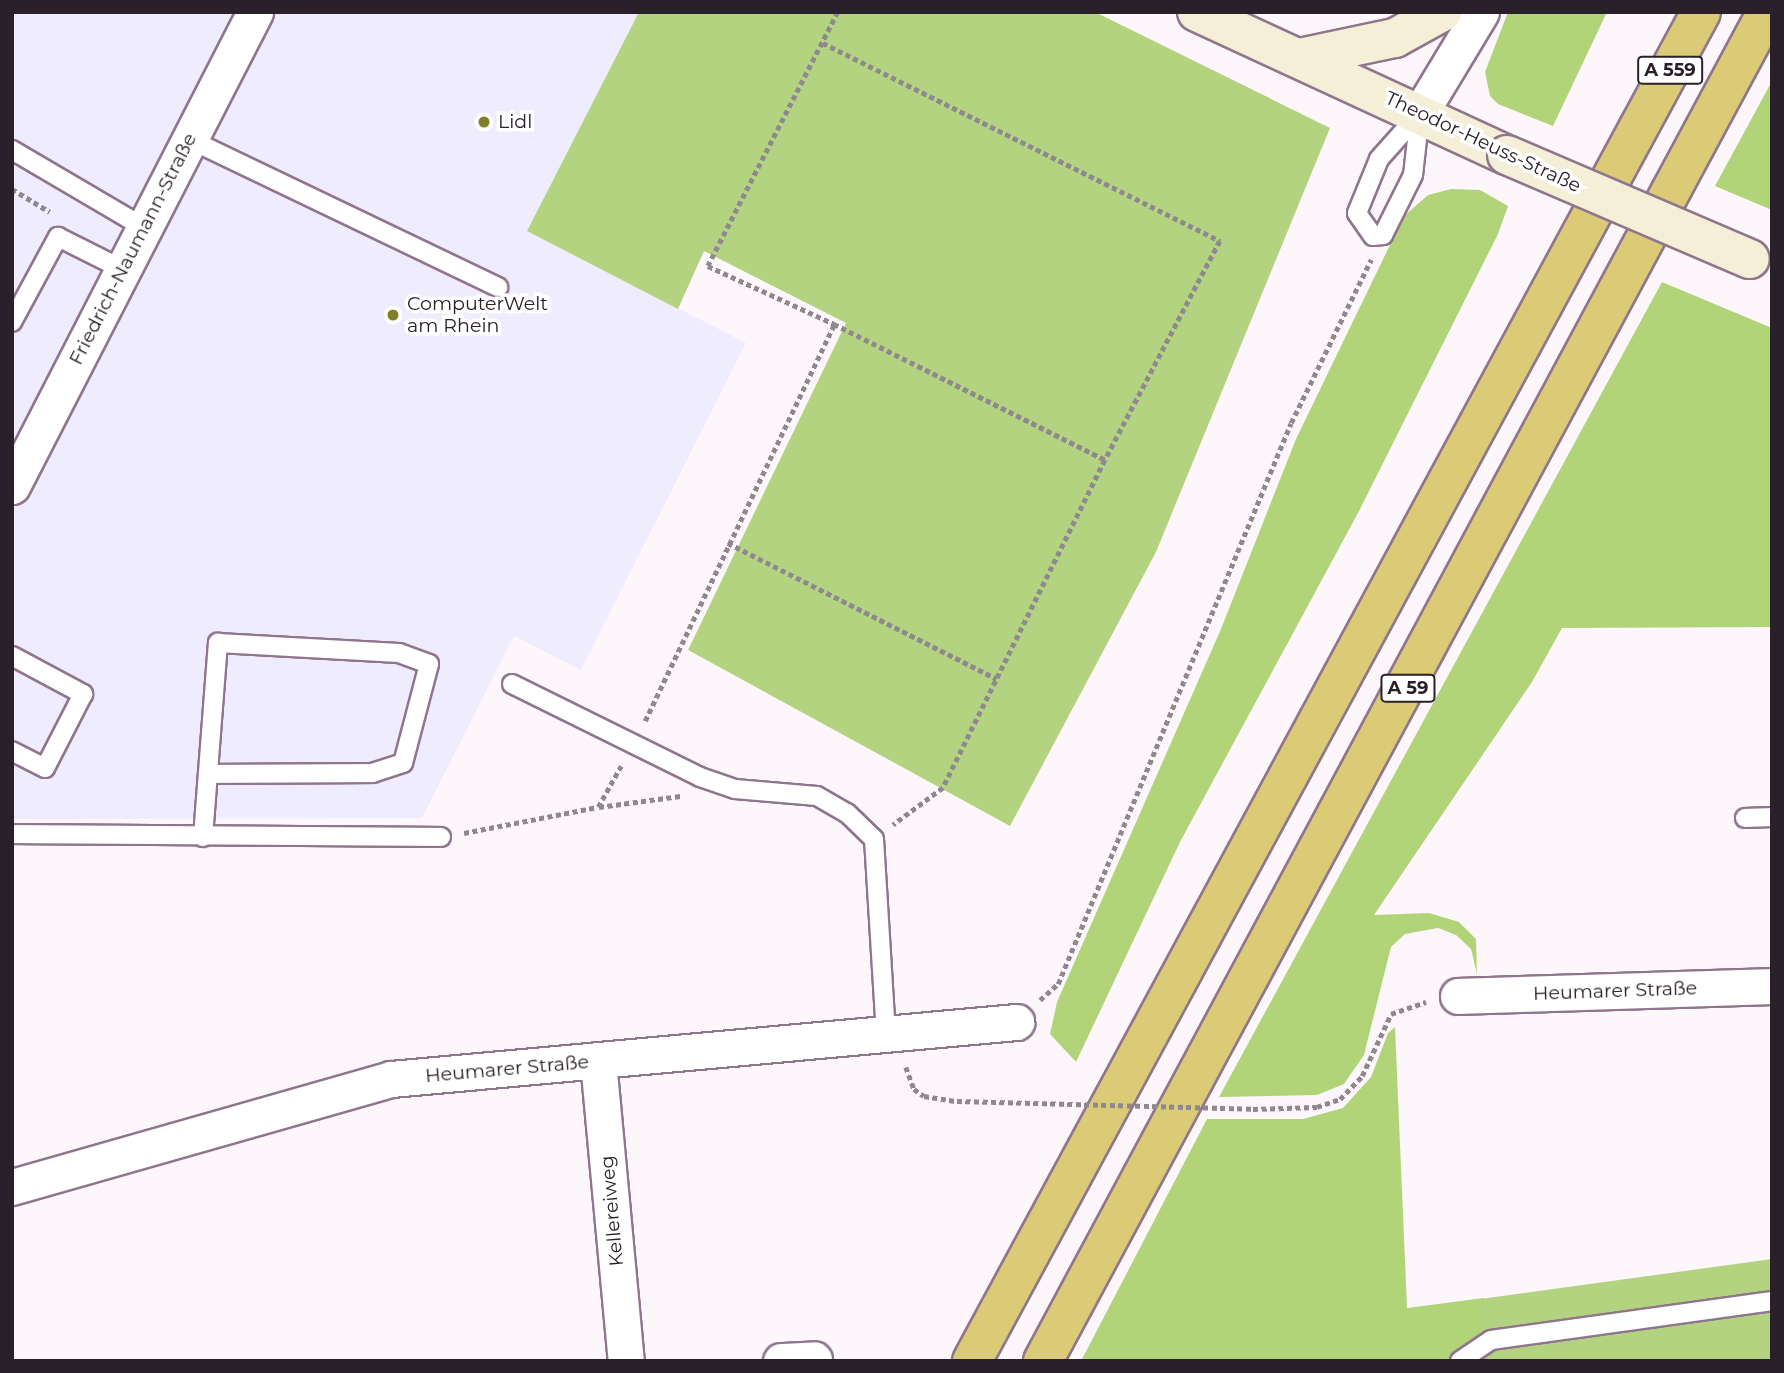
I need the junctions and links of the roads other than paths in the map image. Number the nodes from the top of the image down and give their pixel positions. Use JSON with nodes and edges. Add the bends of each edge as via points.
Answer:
{"nodes":[{"id":1,"x":254,"y":12,"type":"edge"},
{"id":2,"x":1196,"y":12,"type":"edge"},
{"id":3,"x":1442,"y":12,"type":"edge"},
{"id":4,"x":1481,"y":12,"type":"edge"},
{"id":5,"x":1687,"y":12,"type":"edge"},
{"id":6,"x":1701,"y":12,"type":"edge"},
{"id":7,"x":1767,"y":12,"type":"edge"},
{"id":8,"x":1299,"y":58,"type":"junction"},
{"id":9,"x":1420,"y":113,"type":"junction"},
{"id":10,"x":1639,"y":127,"type":"junction"},
{"id":11,"x":189,"y":138,"type":"junction"},
{"id":12,"x":12,"y":150,"type":"edge"},
{"id":13,"x":143,"y":227,"type":"junction"},
{"id":14,"x":1761,"y":263,"type":"edge"},
{"id":15,"x":122,"y":269,"type":"junction"},
{"id":16,"x":498,"y":287,"type":"dead end"},
{"id":17,"x":12,"y":322,"type":"edge"},
{"id":18,"x":12,"y":486,"type":"edge"},
{"id":19,"x":12,"y":656,"type":"edge"},
{"id":20,"x":512,"y":684,"type":"dead end"},
{"id":21,"x":12,"y":751,"type":"edge"},
{"id":22,"x":208,"y":774,"type":"junction"},
{"id":23,"x":1772,"y":817,"type":"edge"},
{"id":24,"x":1745,"y":818,"type":"dead end"},
{"id":25,"x":12,"y":834,"type":"edge"},
{"id":26,"x":203,"y":837,"type":"junction"},
{"id":27,"x":441,"y":837,"type":"road end"},
{"id":28,"x":1772,"y":986,"type":"edge"},
{"id":29,"x":1458,"y":996,"type":"road end"},
{"id":30,"x":1016,"y":1022,"type":"road end"},
{"id":31,"x":893,"y":1032,"type":"junction"},
{"id":32,"x":598,"y":1061,"type":"junction"},
{"id":33,"x":12,"y":1187,"type":"edge"},
{"id":34,"x":1772,"y":1301,"type":"edge"},
{"id":35,"x":626,"y":1361,"type":"edge"},
{"id":36,"x":972,"y":1361,"type":"edge"},
{"id":37,"x":1043,"y":1361,"type":"edge"},
{"id":38,"x":1460,"y":1361,"type":"edge"}],
"edges":[{"from":1,"to":11,"type":"street","name":"Friedrich-Naumann-Straße"},
{"from":2,"to":8,"type":"main road","name":"Theodor-Heuss-Straße"},
{"from":3,"to":8,"type":"main road","via":[[1395,38]]},
{"from":4,"to":9,"type":"street"},
{"from":5,"to":10,"type":"highway"},
{"from":6,"to":10,"type":"highway","number":"A 559"},
{"from":7,"to":37,"type":"highway","number":"A 59"},
{"from":8,"to":9,"type":"main road","name":"Theodor-Heuss-Straße"},
{"from":9,"to":9,"type":"lane","via":[[1413,175],[1383,235],[1373,236],[1363,228],[1357,213],[1379,159]]},
{"from":9,"to":14,"type":"main road","name":"Theodor-Heuss-Straße","bridge":true},
{"from":10,"to":36,"type":"highway"},
{"from":11,"to":13,"type":"street","name":"Friedrich-Naumann-Straße"},
{"from":11,"to":16,"type":"lane"},
{"from":12,"to":13,"type":"lane"},
{"from":13,"to":15,"type":"street","name":"Friedrich-Naumann-Straße"},
{"from":15,"to":17,"type":"lane","via":[[58,237]]},
{"from":15,"to":18,"type":"street","name":"Friedrich-Naumann-Straße"},
{"from":19,"to":21,"type":"lane","via":[[83,694],[45,768]]},
{"from":20,"to":31,"type":"lane","via":[[633,745],[735,789],[817,796],[846,813],[874,839]]},
{"from":22,"to":22,"type":"lane","via":[[218,643],[399,653],[429,664],[403,763],[373,772]]},
{"from":22,"to":26,"type":"lane"},
{"from":23,"to":24,"type":"lane"},
{"from":25,"to":26,"type":"lane"},
{"from":26,"to":27,"type":"lane"},
{"from":28,"to":29,"type":"street","name":"Heumarer Straße"},
{"from":30,"to":31,"type":"street","name":"Heumarer Straße"},
{"from":31,"to":32,"type":"street","name":"Heumarer Straße"},
{"from":32,"to":33,"type":"street","name":"Heumarer Straße","via":[[391,1079]]},
{"from":32,"to":35,"type":"street","name":"Kellereiweg"},
{"from":34,"to":38,"type":"lane","via":[[1492,1340]]}]}
